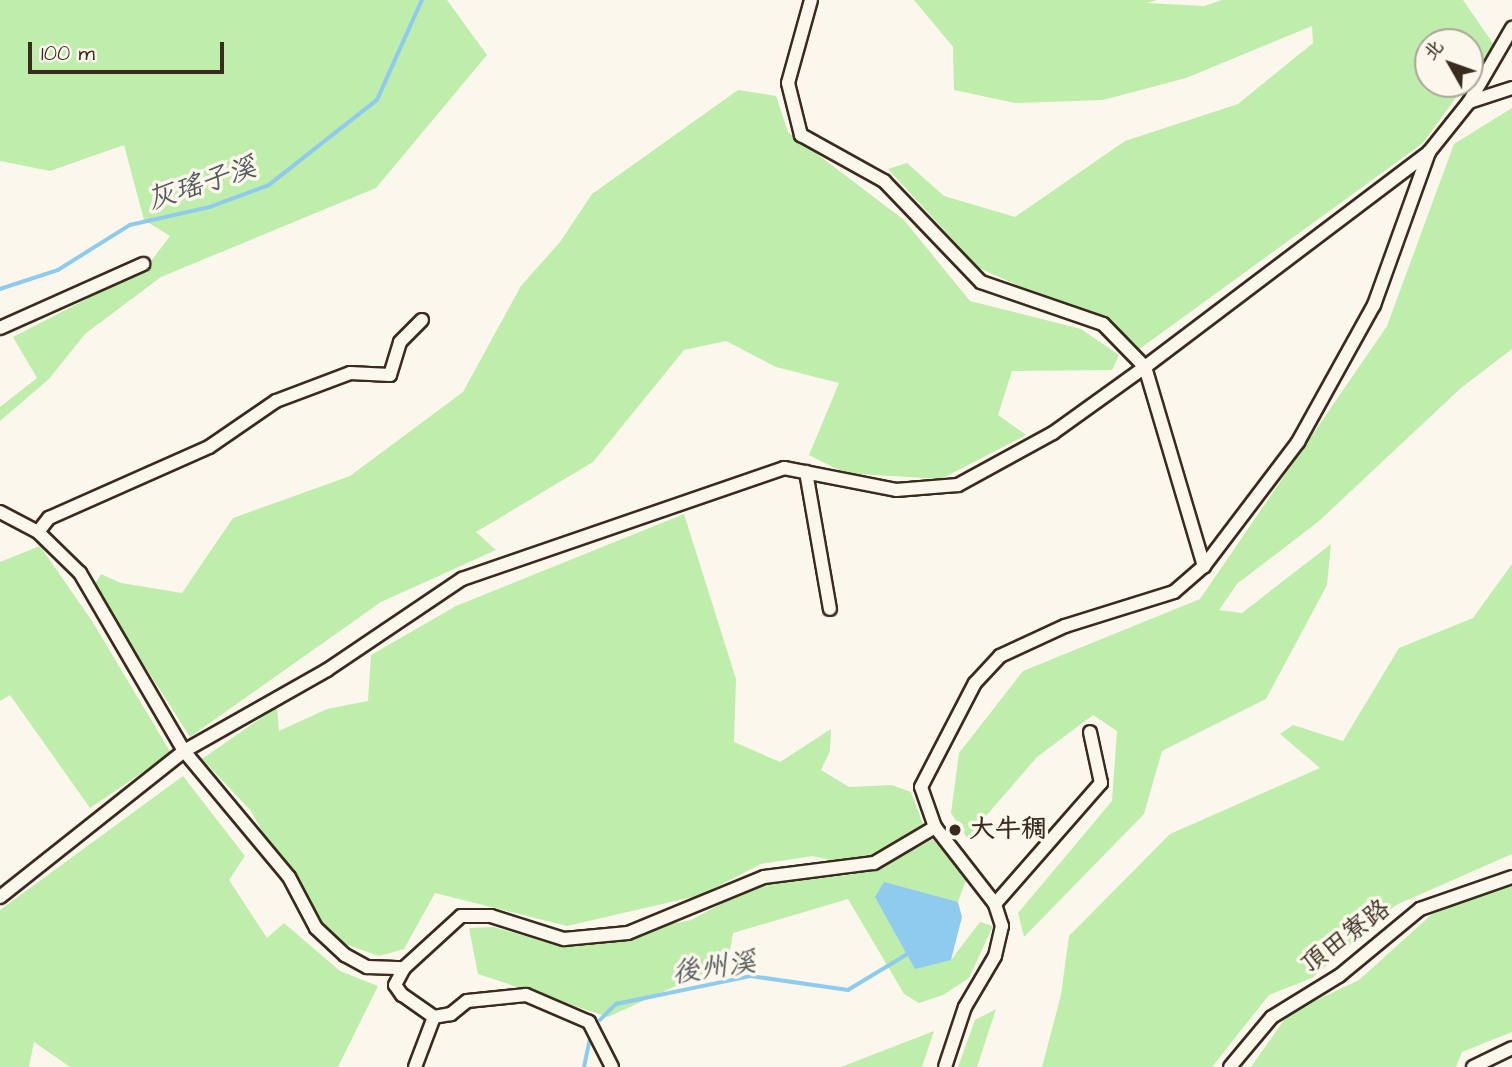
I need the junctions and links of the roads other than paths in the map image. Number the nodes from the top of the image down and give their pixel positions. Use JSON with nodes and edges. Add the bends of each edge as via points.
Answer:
{"nodes":[{"id":1,"x":811,"y":0,"type":"edge"},
{"id":2,"x":1512,"y":28,"type":"edge"},
{"id":3,"x":1512,"y":88,"type":"edge"},
{"id":4,"x":1469,"y":102,"type":"junction"},
{"id":5,"x":1429,"y":152,"type":"junction"},
{"id":6,"x":143,"y":264,"type":"dead end"},
{"id":7,"x":422,"y":320,"type":"dead end"},
{"id":8,"x":0,"y":328,"type":"edge"},
{"id":9,"x":1144,"y":367,"type":"junction"},
{"id":10,"x":806,"y":472,"type":"junction"},
{"id":11,"x":0,"y":512,"type":"edge"},
{"id":12,"x":38,"y":532,"type":"junction"},
{"id":13,"x":1204,"y":566,"type":"junction"},
{"id":14,"x":830,"y":610,"type":"dead end"},
{"id":15,"x":1090,"y":732,"type":"dead end"},
{"id":16,"x":184,"y":751,"type":"junction"},
{"id":17,"x":935,"y":827,"type":"junction"},
{"id":18,"x":1512,"y":877,"type":"edge"},
{"id":19,"x":0,"y":897,"type":"edge"},
{"id":20,"x":995,"y":904,"type":"junction"},
{"id":21,"x":404,"y":968,"type":"junction"},
{"id":22,"x":434,"y":1017,"type":"junction"},
{"id":23,"x":1512,"y":1048,"type":"edge"},
{"id":24,"x":415,"y":1067,"type":"edge"},
{"id":25,"x":611,"y":1067,"type":"edge"},
{"id":26,"x":945,"y":1067,"type":"edge"},
{"id":27,"x":1230,"y":1067,"type":"edge"},
{"id":28,"x":1473,"y":1067,"type":"edge"}],
"edges":[{"from":1,"to":9,"type":"street","via":[[788,83],[801,135],[884,181],[981,282],[1103,324]]},
{"from":2,"to":4,"type":"street"},
{"from":3,"to":4,"type":"street"},
{"from":4,"to":5,"type":"street"},
{"from":5,"to":9,"type":"street"},
{"from":5,"to":13,"type":"street","via":[[1374,305],[1298,442]]},
{"from":6,"to":8,"type":"street"},
{"from":7,"to":12,"type":"street","via":[[400,342],[390,375],[350,373],[276,401],[209,447],[49,518]]},
{"from":9,"to":10,"type":"street","via":[[1053,433],[958,485],[896,490]]},
{"from":9,"to":13,"type":"street"},
{"from":10,"to":14,"type":"street"},
{"from":10,"to":16,"type":"street","via":[[784,468],[733,483],[462,579],[327,670]]},
{"from":11,"to":12,"type":"street"},
{"from":12,"to":16,"type":"street","via":[[80,573]]},
{"from":13,"to":17,"type":"street","via":[[1174,592],[1065,626],[1000,656],[975,683],[921,787]]},
{"from":15,"to":20,"type":"street","via":[[1101,783]]},
{"from":16,"to":19,"type":"street"},
{"from":16,"to":21,"type":"street","via":[[289,877],[316,928],[345,955],[367,967]]},
{"from":17,"to":20,"type":"street"},
{"from":17,"to":21,"type":"street","via":[[874,863],[764,877],[628,933],[564,939],[491,916],[461,916]]},
{"from":18,"to":27,"type":"street","name":"頂田寮路","via":[[1420,909],[1339,976],[1272,1017]]},
{"from":20,"to":26,"type":"street","via":[[1002,926],[995,956],[965,1007]]},
{"from":21,"to":22,"type":"street","via":[[396,985],[402,995]]},
{"from":22,"to":24,"type":"street"},
{"from":22,"to":25,"type":"street","via":[[451,1014],[467,1000],[526,995],[589,1022]]},
{"from":23,"to":28,"type":"street"}]}
